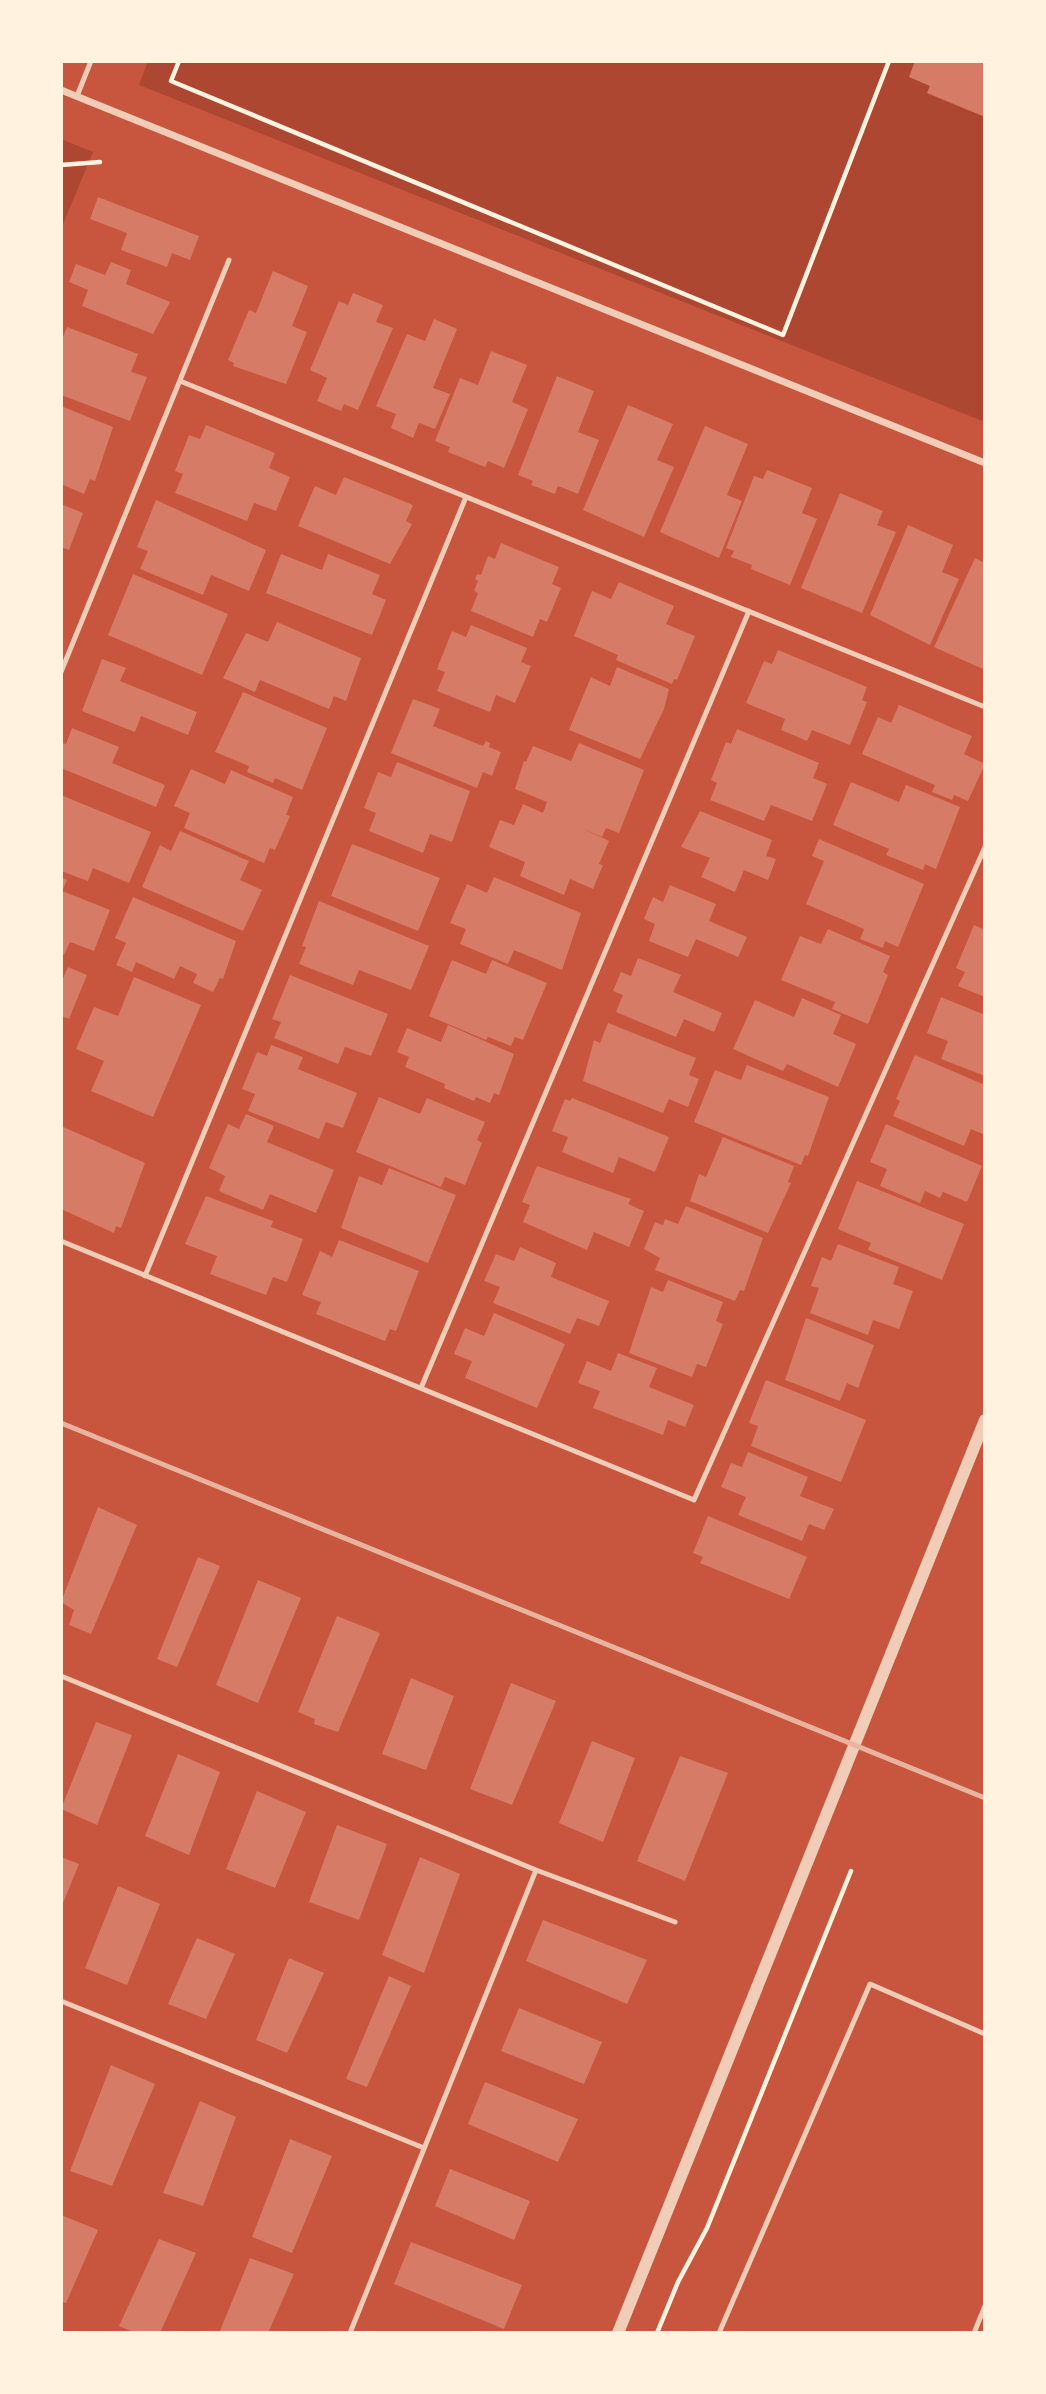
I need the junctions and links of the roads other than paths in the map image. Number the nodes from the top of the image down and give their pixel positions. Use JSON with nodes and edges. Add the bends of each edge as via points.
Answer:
{"nodes":[{"id":1,"x":90,"y":61,"type":"edge"},
{"id":2,"x":61,"y":90,"type":"edge"},
{"id":3,"x":77,"y":96,"type":"junction"},
{"id":4,"x":229,"y":260,"type":"dead end"},
{"id":5,"x":180,"y":381,"type":"junction"},
{"id":6,"x":985,"y":463,"type":"edge"},
{"id":7,"x":466,"y":497,"type":"junction"},
{"id":8,"x":749,"y":611,"type":"junction"},
{"id":9,"x":61,"y":672,"type":"edge"},
{"id":10,"x":985,"y":707,"type":"edge"},
{"id":11,"x":985,"y":847,"type":"edge"},
{"id":12,"x":61,"y":1241,"type":"edge"},
{"id":13,"x":145,"y":1276,"type":"junction"},
{"id":14,"x":421,"y":1388,"type":"junction"},
{"id":15,"x":985,"y":1420,"type":"edge"},
{"id":16,"x":61,"y":1676,"type":"edge"},
{"id":17,"x":537,"y":1870,"type":"junction"},
{"id":18,"x":675,"y":1922,"type":"dead end"},
{"id":19,"x":61,"y":2001,"type":"edge"},
{"id":20,"x":985,"y":2034,"type":"edge"},
{"id":21,"x":424,"y":2148,"type":"junction"},
{"id":22,"x":985,"y":2306,"type":"edge"},
{"id":23,"x":349,"y":2333,"type":"edge"},
{"id":24,"x":618,"y":2333,"type":"edge"},
{"id":25,"x":719,"y":2333,"type":"edge"},
{"id":26,"x":974,"y":2333,"type":"edge"}],
"edges":[{"from":1,"to":3,"type":"lane"},
{"from":2,"to":3,"type":"street"},
{"from":3,"to":6,"type":"street"},
{"from":4,"to":5,"type":"lane"},
{"from":5,"to":7,"type":"lane"},
{"from":5,"to":9,"type":"lane"},
{"from":7,"to":8,"type":"lane"},
{"from":7,"to":13,"type":"lane"},
{"from":8,"to":10,"type":"lane"},
{"from":8,"to":14,"type":"lane"},
{"from":11,"to":14,"type":"lane","via":[[694,1500]]},
{"from":12,"to":13,"type":"lane"},
{"from":13,"to":14,"type":"lane"},
{"from":15,"to":24,"type":"street"},
{"from":16,"to":17,"type":"lane"},
{"from":17,"to":18,"type":"lane"},
{"from":17,"to":21,"type":"lane"},
{"from":19,"to":21,"type":"lane"},
{"from":20,"to":25,"type":"lane","via":[[870,1984]]},
{"from":21,"to":23,"type":"lane"},
{"from":22,"to":26,"type":"lane"}]}
